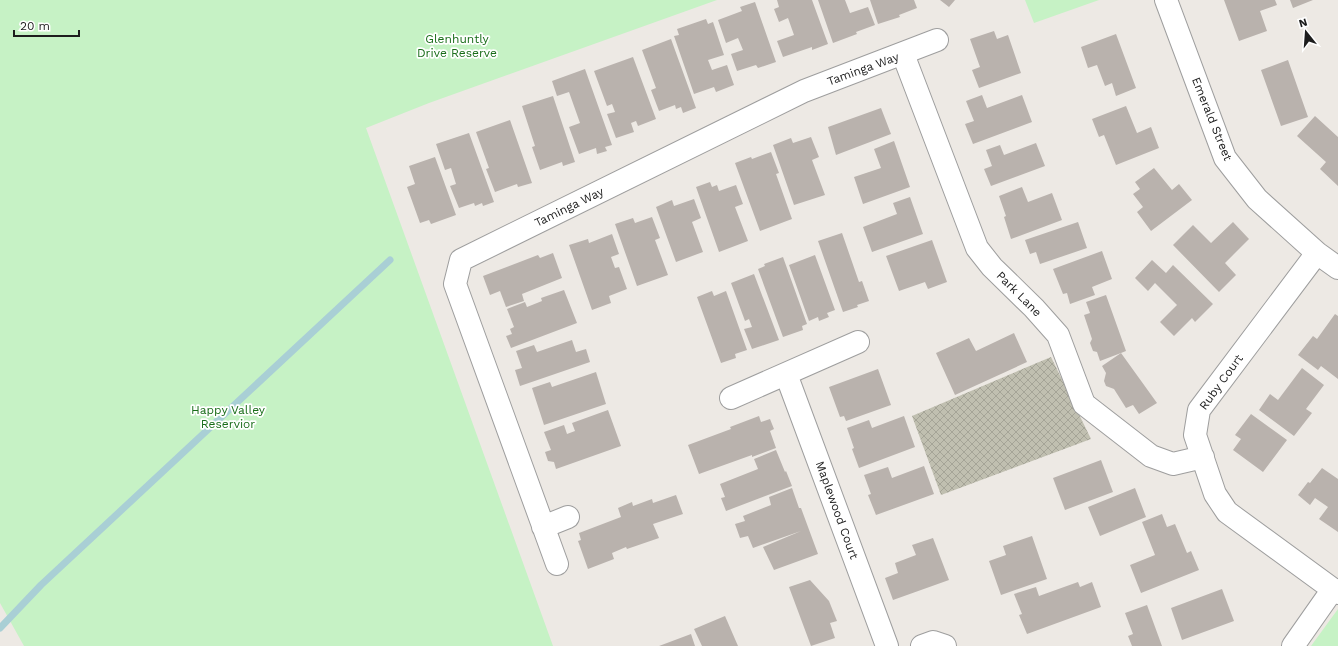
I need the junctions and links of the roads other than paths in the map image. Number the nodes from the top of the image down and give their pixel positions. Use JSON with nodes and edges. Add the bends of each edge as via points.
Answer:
{"nodes":[{"id":1,"x":1166,"y":0,"type":"edge"},
{"id":2,"x":937,"y":40,"type":"dead end"},
{"id":3,"x":903,"y":54,"type":"junction"},
{"id":4,"x":1317,"y":253,"type":"junction"},
{"id":5,"x":1338,"y":268,"type":"edge"},
{"id":6,"x":858,"y":342,"type":"dead end"},
{"id":7,"x":786,"y":374,"type":"junction"},
{"id":8,"x":731,"y":398,"type":"dead end"},
{"id":9,"x":1203,"y":457,"type":"junction"},
{"id":10,"x":568,"y":517,"type":"dead end"},
{"id":11,"x":543,"y":527,"type":"junction"},
{"id":12,"x":557,"y":564,"type":"dead end"},
{"id":13,"x":1336,"y":591,"type":"edge"},
{"id":14,"x":887,"y":646,"type":"edge"},
{"id":15,"x":1293,"y":646,"type":"edge"}],
"edges":[{"from":1,"to":4,"type":"street","name":"Emerald Street","via":[[1225,158],[1257,199]]},
{"from":2,"to":3,"type":"street","name":"Taminga Way"},
{"from":3,"to":9,"type":"street","name":"Park Lane","via":[[977,248],[1058,335],[1084,404],[1151,456],[1173,464]]},
{"from":3,"to":11,"type":"street","name":"Taminga Way","via":[[804,91],[461,260],[455,284]]},
{"from":4,"to":5,"type":"street","name":"Emerald Street"},
{"from":4,"to":9,"type":"street","name":"Ruby Court","via":[[1199,410],[1195,435]]},
{"from":6,"to":7,"type":"street"},
{"from":7,"to":8,"type":"street"},
{"from":7,"to":14,"type":"street","name":"Maplewood Court"},
{"from":9,"to":13,"type":"street","name":"Ruby Court","via":[[1215,494],[1227,512]]},
{"from":10,"to":11,"type":"street"},
{"from":11,"to":12,"type":"street","name":"Taminga Way"},
{"from":13,"to":15,"type":"street"}]}
